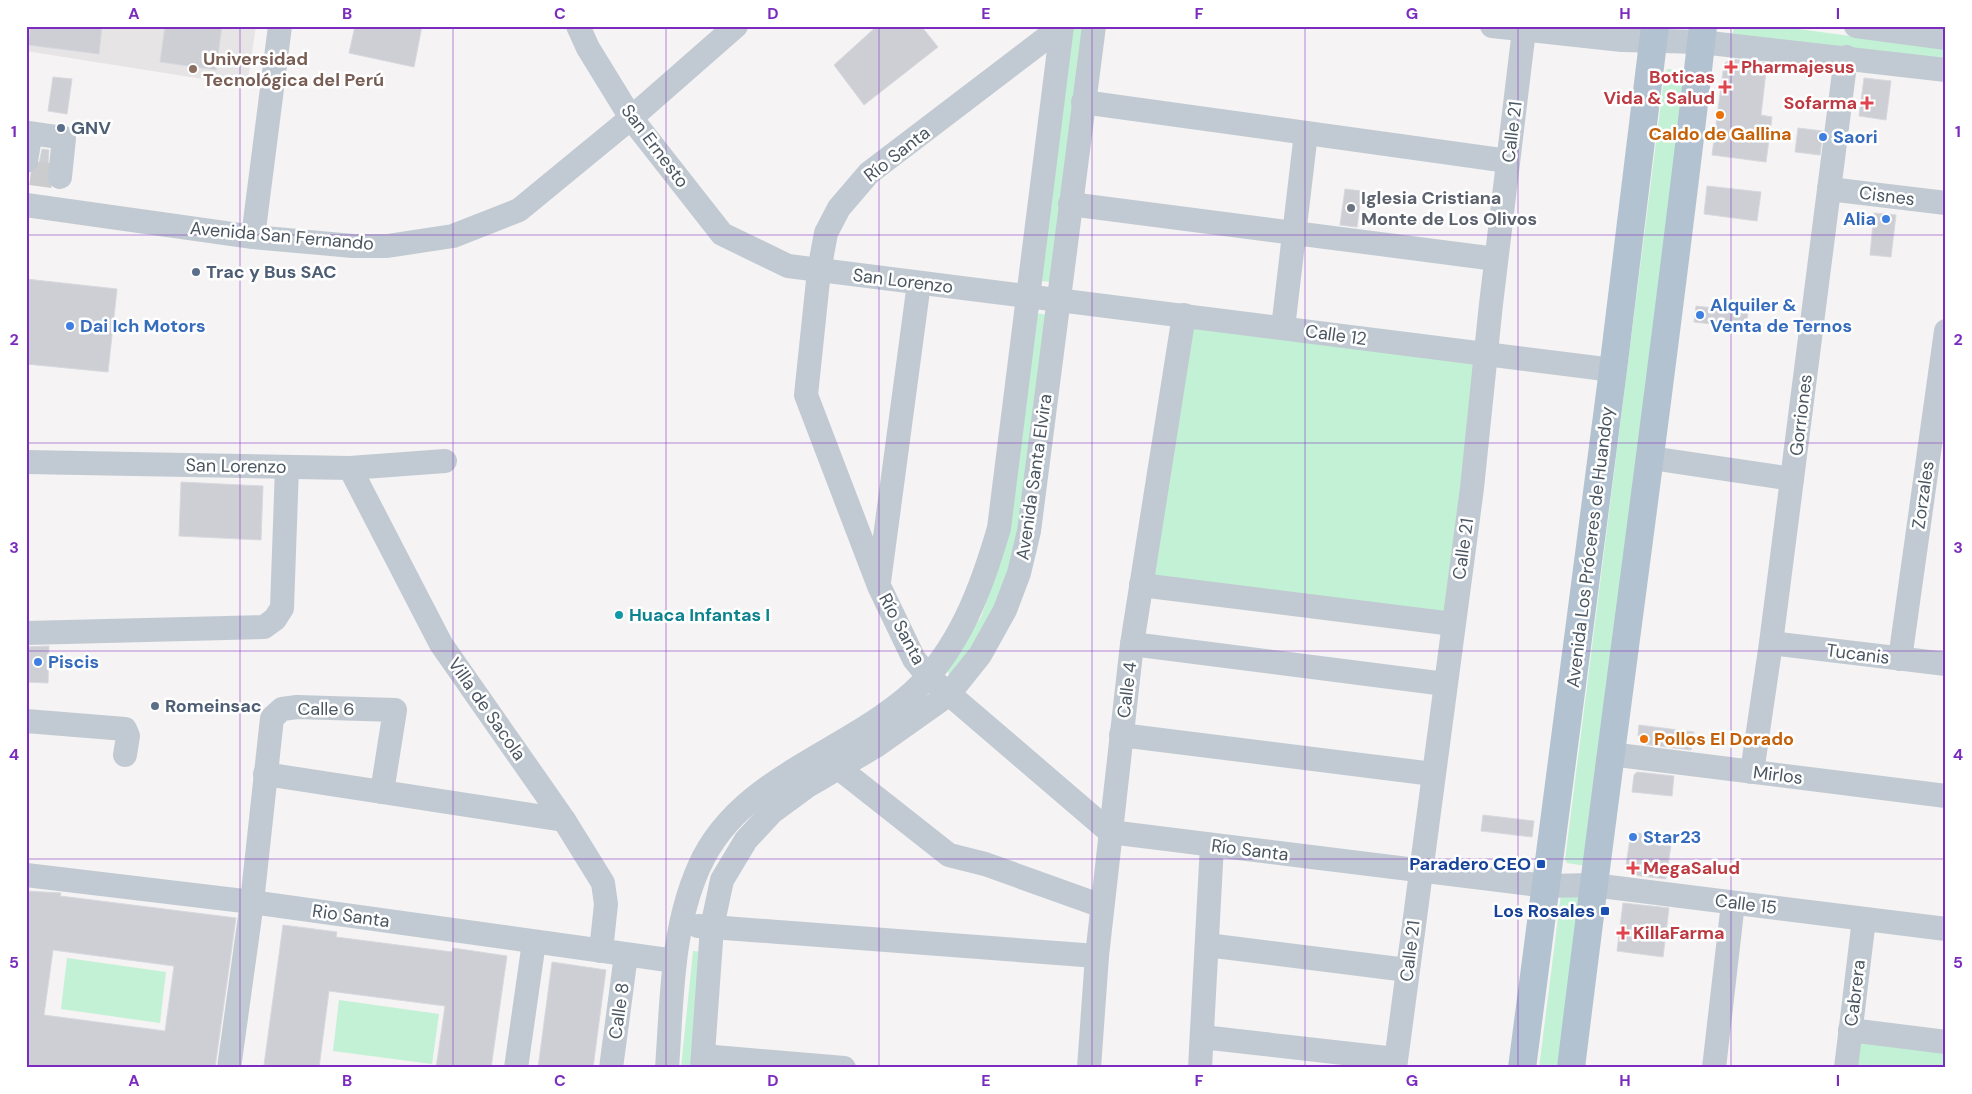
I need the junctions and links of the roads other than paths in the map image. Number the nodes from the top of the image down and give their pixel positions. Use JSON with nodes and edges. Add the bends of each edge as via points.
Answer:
{"nodes":[{"id":1,"x":280,"y":26,"type":"edge"},
{"id":2,"x":578,"y":26,"type":"edge"},
{"id":3,"x":736,"y":26,"type":"edge"},
{"id":4,"x":1062,"y":26,"type":"edge"},
{"id":5,"x":1094,"y":26,"type":"edge"},
{"id":6,"x":1492,"y":26,"type":"edge"},
{"id":7,"x":1856,"y":26,"type":"edge"},
{"id":8,"x":1524,"y":30,"type":"junction"},
{"id":9,"x":1654,"y":33,"type":"edge"},
{"id":10,"x":1702,"y":34,"type":"edge"},
{"id":11,"x":1946,"y":38,"type":"edge"},
{"id":12,"x":1846,"y":57,"type":"junction"},
{"id":13,"x":1946,"y":70,"type":"edge"},
{"id":14,"x":1083,"y":102,"type":"junction"},
{"id":15,"x":631,"y":118,"type":"junction"},
{"id":16,"x":1306,"y":133,"type":"junction"},
{"id":17,"x":34,"y":157,"type":"tunnel mouth"},
{"id":18,"x":1508,"y":161,"type":"junction"},
{"id":19,"x":1829,"y":189,"type":"junction"},
{"id":20,"x":1946,"y":203,"type":"edge"},
{"id":21,"x":1070,"y":204,"type":"junction"},
{"id":22,"x":26,"y":205,"type":"edge"},
{"id":23,"x":82,"y":213,"type":"junction"},
{"id":24,"x":1294,"y":233,"type":"junction"},
{"id":25,"x":252,"y":237,"type":"junction"},
{"id":26,"x":751,"y":248,"type":"joint"},
{"id":27,"x":1496,"y":259,"type":"junction"},
{"id":28,"x":819,"y":271,"type":"junction"},
{"id":29,"x":919,"y":282,"type":"junction"},
{"id":30,"x":1027,"y":296,"type":"junction"},
{"id":31,"x":1058,"y":299,"type":"junction"},
{"id":32,"x":1184,"y":315,"type":"junction"},
{"id":33,"x":1283,"y":328,"type":"junction"},
{"id":34,"x":1946,"y":331,"type":"edge"},
{"id":35,"x":1486,"y":355,"type":"junction"},
{"id":36,"x":1613,"y":370,"type":"junction"},
{"id":37,"x":1651,"y":458,"type":"junction"},
{"id":38,"x":445,"y":461,"type":"dead end"},
{"id":39,"x":26,"y":462,"type":"edge"},
{"id":40,"x":287,"y":467,"type":"junction"},
{"id":41,"x":350,"y":468,"type":"junction"},
{"id":42,"x":1792,"y":479,"type":"junction"},
{"id":43,"x":879,"y":586,"type":"junction"},
{"id":44,"x":1141,"y":586,"type":"junction"},
{"id":45,"x":1453,"y":624,"type":"junction"},
{"id":46,"x":26,"y":633,"type":"edge"},
{"id":47,"x":1771,"y":643,"type":"junction"},
{"id":48,"x":1132,"y":644,"type":"junction"},
{"id":49,"x":1900,"y":659,"type":"junction"},
{"id":50,"x":1946,"y":664,"type":"edge"},
{"id":51,"x":928,"y":676,"type":"junction"},
{"id":52,"x":1445,"y":684,"type":"junction"},
{"id":53,"x":948,"y":695,"type":"junction"},
{"id":54,"x":26,"y":721,"type":"edge"},
{"id":55,"x":1121,"y":735,"type":"junction"},
{"id":56,"x":1610,"y":754,"type":"junction"},
{"id":57,"x":125,"y":755,"type":"dead end"},
{"id":58,"x":840,"y":769,"type":"junction"},
{"id":59,"x":1752,"y":772,"type":"junction"},
{"id":60,"x":265,"y":774,"type":"junction"},
{"id":61,"x":1433,"y":774,"type":"junction"},
{"id":62,"x":382,"y":792,"type":"junction"},
{"id":63,"x":1946,"y":796,"type":"edge"},
{"id":64,"x":564,"y":820,"type":"junction"},
{"id":65,"x":1110,"y":832,"type":"junction"},
{"id":66,"x":1212,"y":845,"type":"junction"},
{"id":67,"x":1420,"y":870,"type":"junction"},
{"id":68,"x":26,"y":875,"type":"edge"},
{"id":69,"x":1593,"y":885,"type":"junction"},
{"id":70,"x":1546,"y":886,"type":"junction"},
{"id":71,"x":252,"y":902,"type":"junction"},
{"id":72,"x":1733,"y":903,"type":"junction"},
{"id":73,"x":1102,"y":906,"type":"junction"},
{"id":74,"x":1864,"y":919,"type":"junction"},
{"id":75,"x":680,"y":924,"type":"junction"},
{"id":76,"x":712,"y":927,"type":"junction"},
{"id":77,"x":1946,"y":929,"type":"edge"},
{"id":78,"x":534,"y":942,"type":"junction"},
{"id":79,"x":1207,"y":945,"type":"junction"},
{"id":80,"x":601,"y":951,"type":"junction"},
{"id":81,"x":626,"y":955,"type":"junction"},
{"id":82,"x":1097,"y":956,"type":"junction"},
{"id":83,"x":675,"y":960,"type":"junction"},
{"id":84,"x":1407,"y":970,"type":"junction"},
{"id":85,"x":1850,"y":1030,"type":"junction"},
{"id":86,"x":1202,"y":1037,"type":"junction"},
{"id":87,"x":1946,"y":1042,"type":"edge"},
{"id":88,"x":703,"y":1062,"type":"edge"},
{"id":89,"x":1395,"y":1063,"type":"edge"},
{"id":90,"x":229,"y":1068,"type":"edge"},
{"id":91,"x":516,"y":1068,"type":"edge"},
{"id":92,"x":612,"y":1068,"type":"edge"},
{"id":93,"x":667,"y":1068,"type":"edge"},
{"id":94,"x":844,"y":1068,"type":"edge"},
{"id":95,"x":1089,"y":1068,"type":"edge"},
{"id":96,"x":1200,"y":1068,"type":"edge"},
{"id":97,"x":1522,"y":1068,"type":"edge"},
{"id":98,"x":1571,"y":1068,"type":"edge"},
{"id":99,"x":1714,"y":1068,"type":"edge"},
{"id":100,"x":1846,"y":1068,"type":"edge"}],
"edges":[{"from":1,"to":25,"type":"street"},
{"from":2,"to":15,"type":"street","name":"San Ernesto"},
{"from":3,"to":15,"type":"street","name":"Avenida San Fernando"},
{"from":4,"to":28,"type":"street","name":"Río Santa","via":[[869,173],[839,208],[826,233]]},
{"from":4,"to":30,"type":"street","name":"Avenida Santa Elvira"},
{"from":5,"to":14,"type":"street","name":"Avenida Santa Elvira"},
{"from":6,"to":8,"type":"street"},
{"from":7,"to":11,"type":"street"},
{"from":8,"to":9,"type":"street","via":[[1622,40]]},
{"from":8,"to":18,"type":"street","name":"Calle 21"},
{"from":9,"to":10,"type":"street"},
{"from":9,"to":36,"type":"main road","name":"Avenida Los Próceres de Huandoy"},
{"from":10,"to":12,"type":"street"},
{"from":10,"to":37,"type":"main road"},
{"from":12,"to":13,"type":"street"},
{"from":12,"to":19,"type":"street","name":"Gorriones"},
{"from":14,"to":16,"type":"street"},
{"from":14,"to":21,"type":"street","name":"Avenida Santa Elvira"},
{"from":15,"to":25,"type":"street","name":"Avenida San Fernando","via":[[519,210],[453,236],[379,246]]},
{"from":15,"to":26,"type":"street","name":"San Ernesto","via":[[722,234]]},
{"from":16,"to":18,"type":"street"},
{"from":16,"to":24,"type":"street"},
{"from":17,"to":23,"type":"street"},
{"from":18,"to":27,"type":"street","name":"Calle 21"},
{"from":19,"to":20,"type":"street","name":"Cisnes"},
{"from":19,"to":42,"type":"street","name":"Gorriones"},
{"from":21,"to":24,"type":"street"},
{"from":21,"to":31,"type":"street","name":"Avenida Santa Elvira"},
{"from":22,"to":23,"type":"street","name":"Avenida San Fernando"},
{"from":23,"to":25,"type":"street","name":"Avenida San Fernando"},
{"from":24,"to":27,"type":"street"},
{"from":24,"to":33,"type":"street"},
{"from":26,"to":28,"type":"street","name":"San Lorenzo","via":[[788,266]]},
{"from":27,"to":35,"type":"street","name":"Calle 21"},
{"from":28,"to":29,"type":"street","name":"San Lorenzo"},
{"from":28,"to":43,"type":"street","name":"Río Santa","via":[[806,394]]},
{"from":29,"to":30,"type":"street","name":"San Lorenzo"},
{"from":29,"to":43,"type":"street"},
{"from":30,"to":31,"type":"street","name":"San Lorenzo"},
{"from":30,"to":51,"type":"street","name":"Avenida Santa Elvira","via":[[999,528],[976,597],[960,630]]},
{"from":31,"to":32,"type":"street","name":"Calle 12"},
{"from":31,"to":53,"type":"street","name":"Avenida Santa Elvira","via":[[1029,530],[1019,573],[1005,610],[980,655]]},
{"from":32,"to":33,"type":"street","name":"Calle 12"},
{"from":32,"to":44,"type":"street","name":"Calle 4"},
{"from":33,"to":35,"type":"street","name":"Calle 12"},
{"from":34,"to":49,"type":"street","name":"Zorzales"},
{"from":35,"to":36,"type":"street","name":"Calle 12"},
{"from":35,"to":45,"type":"street","name":"Calle 21"},
{"from":36,"to":70,"type":"main road","name":"Avenida Los Próceres de Huandoy"},
{"from":37,"to":42,"type":"street"},
{"from":37,"to":56,"type":"main road"},
{"from":38,"to":41,"type":"street","name":"San Lorenzo"},
{"from":39,"to":40,"type":"street","name":"San Lorenzo"},
{"from":40,"to":41,"type":"street","name":"San Lorenzo"},
{"from":40,"to":46,"type":"street","via":[[282,608],[264,627]]},
{"from":41,"to":64,"type":"street","name":"Villa de Sacola","via":[[441,644]]},
{"from":42,"to":47,"type":"street","name":"Gorriones"},
{"from":43,"to":51,"type":"street","name":"Río Santa","via":[[914,659]]},
{"from":44,"to":45,"type":"street"},
{"from":44,"to":48,"type":"street","name":"Calle 4"},
{"from":45,"to":52,"type":"street","name":"Calle 21"},
{"from":47,"to":49,"type":"street","name":"Tucanis"},
{"from":47,"to":59,"type":"street","name":"Gorriones"},
{"from":48,"to":52,"type":"street"},
{"from":48,"to":55,"type":"street","name":"Calle 4"},
{"from":49,"to":50,"type":"street","name":"Tucanis"},
{"from":51,"to":53,"type":"street","name":"Río Santa"},
{"from":51,"to":75,"type":"street","name":"Avenida Santa Elvira","via":[[865,728],[763,790],[740,809],[717,836],[699,866]]},
{"from":52,"to":61,"type":"street","name":"Calle 21"},
{"from":53,"to":58,"type":"street","name":"Avenida Santa Elvira"},
{"from":53,"to":65,"type":"street","name":"Río Santa"},
{"from":54,"to":57,"type":"street","via":[[125,729],[128,736]]},
{"from":55,"to":61,"type":"street"},
{"from":55,"to":65,"type":"street","name":"Calle 4"},
{"from":56,"to":59,"type":"street","name":"Mirlos"},
{"from":56,"to":69,"type":"main road"},
{"from":58,"to":73,"type":"street","via":[[948,855],[984,864]]},
{"from":58,"to":76,"type":"street","name":"Avenida Santa Elvira","via":[[806,787],[772,812],[746,840],[722,880]]},
{"from":59,"to":63,"type":"street","name":"Mirlos"},
{"from":60,"to":62,"type":"street"},
{"from":60,"to":62,"type":"street","name":"Calle 6","via":[[272,718],[282,709],[395,710]]},
{"from":60,"to":71,"type":"street","name":"Calle 6"},
{"from":61,"to":67,"type":"street","name":"Calle 21"},
{"from":62,"to":64,"type":"street"},
{"from":64,"to":80,"type":"street","name":"Villa de Sacola","via":[[603,883],[606,904]]},
{"from":65,"to":66,"type":"street","name":"Río Santa"},
{"from":65,"to":73,"type":"street","name":"Calle 4"},
{"from":66,"to":67,"type":"street","name":"Río Santa"},
{"from":66,"to":79,"type":"street"},
{"from":67,"to":70,"type":"street","name":"Río Santa"},
{"from":67,"to":84,"type":"street","name":"Calle 21"},
{"from":68,"to":71,"type":"street","name":"Rio Santa"},
{"from":69,"to":70,"type":"street","name":"Calle 15"},
{"from":69,"to":72,"type":"street","name":"Calle 15"},
{"from":69,"to":98,"type":"main road"},
{"from":70,"to":97,"type":"main road","name":"Avenida Los Próceres de Huandoy"},
{"from":71,"to":78,"type":"street","name":"Rio Santa"},
{"from":71,"to":90,"type":"street","name":"Calle 6"},
{"from":72,"to":74,"type":"street","name":"Calle 15"},
{"from":72,"to":99,"type":"street"},
{"from":73,"to":82,"type":"street","name":"Calle 4"},
{"from":74,"to":77,"type":"street","name":"Calle 15"},
{"from":74,"to":85,"type":"street","name":"Cabrera"},
{"from":75,"to":76,"type":"street"},
{"from":75,"to":83,"type":"street","name":"Avenida Santa Elvira"},
{"from":76,"to":82,"type":"street"},
{"from":76,"to":88,"type":"street","name":"Avenida Santa Elvira"},
{"from":78,"to":80,"type":"street","name":"Rio Santa"},
{"from":78,"to":91,"type":"street"},
{"from":79,"to":84,"type":"street"},
{"from":79,"to":86,"type":"street"},
{"from":80,"to":81,"type":"street","name":"Rio Santa"},
{"from":81,"to":83,"type":"street","name":"Rio Santa"},
{"from":81,"to":92,"type":"street","name":"Calle 8"},
{"from":82,"to":95,"type":"street","name":"Calle 4"},
{"from":83,"to":93,"type":"street","name":"Avenida Santa Elvira"},
{"from":84,"to":89,"type":"street","name":"Calle 21"},
{"from":85,"to":87,"type":"street"},
{"from":85,"to":100,"type":"street","name":"Cabrera"},
{"from":86,"to":89,"type":"street"},
{"from":86,"to":96,"type":"street"},
{"from":88,"to":94,"type":"street"}]}
